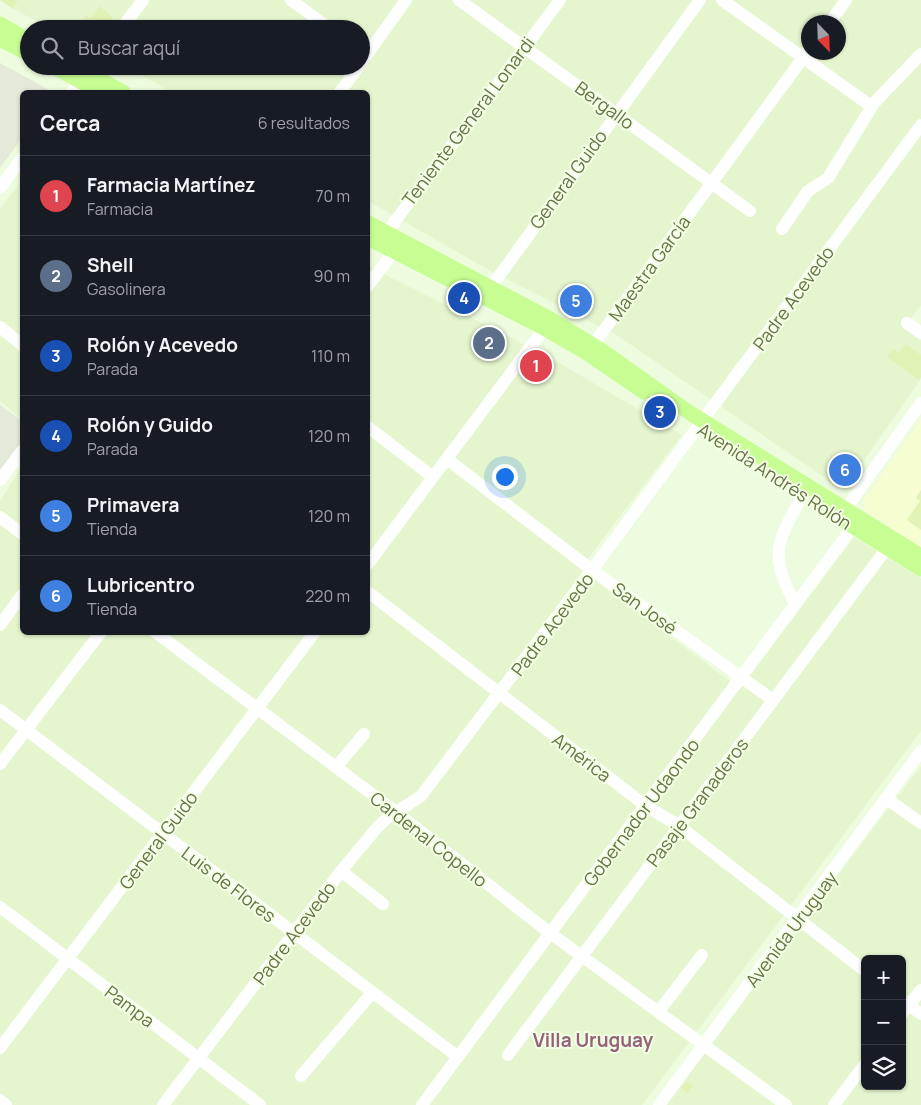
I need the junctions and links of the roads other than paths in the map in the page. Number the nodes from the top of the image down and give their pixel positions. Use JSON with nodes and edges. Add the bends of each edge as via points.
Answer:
{"nodes":[{"id":1,"x":143,"y":0,"type":"edge"},
{"id":2,"x":291,"y":0,"type":"edge"},
{"id":3,"x":406,"y":0,"type":"edge"},
{"id":4,"x":459,"y":0,"type":"edge"},
{"id":5,"x":560,"y":0,"type":"edge"},
{"id":6,"x":700,"y":0,"type":"edge"},
{"id":7,"x":722,"y":0,"type":"edge"},
{"id":8,"x":846,"y":0,"type":"edge"},
{"id":9,"x":835,"y":15,"type":"edge"},
{"id":10,"x":128,"y":20,"type":"edge"},
{"id":11,"x":318,"y":20,"type":"edge"},
{"id":12,"x":0,"y":24,"type":"edge"},
{"id":13,"x":20,"y":35,"type":"edge"},
{"id":14,"x":0,"y":39,"type":"edge"},
{"id":15,"x":524,"y":46,"type":"junction"},
{"id":16,"x":370,"y":48,"type":"edge"},
{"id":17,"x":20,"y":49,"type":"edge"},
{"id":18,"x":801,"y":51,"type":"edge"},
{"id":19,"x":921,"y":54,"type":"edge"},
{"id":20,"x":802,"y":60,"type":"edge"},
{"id":21,"x":814,"y":60,"type":"edge"},
{"id":22,"x":351,"y":75,"type":"edge"},
{"id":23,"x":81,"y":76,"type":"edge"},
{"id":24,"x":98,"y":90,"type":"edge"},
{"id":25,"x":118,"y":90,"type":"edge"},
{"id":26,"x":341,"y":90,"type":"edge"},
{"id":27,"x":871,"y":106,"type":"junction"},
{"id":28,"x":616,"y":113,"type":"junction"},
{"id":29,"x":921,"y":124,"type":"edge"},
{"id":30,"x":20,"y":161,"type":"edge"},
{"id":31,"x":712,"y":183,"type":"junction"},
{"id":32,"x":0,"y":188,"type":"edge"},
{"id":33,"x":750,"y":212,"type":"dead end"},
{"id":34,"x":370,"y":226,"type":"edge"},
{"id":35,"x":782,"y":230,"type":"dead end"},
{"id":36,"x":377,"y":238,"type":"edge"},
{"id":37,"x":397,"y":247,"type":"junction"},
{"id":38,"x":370,"y":283,"type":"edge"},
{"id":39,"x":491,"y":287,"type":"junction"},
{"id":40,"x":907,"y":323,"type":"dead end"},
{"id":41,"x":547,"y":324,"type":"junction"},
{"id":42,"x":0,"y":327,"type":"edge"},
{"id":43,"x":921,"y":333,"type":"edge"},
{"id":44,"x":20,"y":342,"type":"edge"},
{"id":45,"x":589,"y":349,"type":"junction"},
{"id":46,"x":921,"y":403,"type":"edge"},
{"id":47,"x":701,"y":424,"type":"junction"},
{"id":48,"x":370,"y":428,"type":"edge"},
{"id":49,"x":20,"y":454,"type":"edge"},
{"id":50,"x":447,"y":459,"type":"junction"},
{"id":51,"x":433,"y":477,"type":"junction"},
{"id":52,"x":0,"y":480,"type":"edge"},
{"id":53,"x":803,"y":494,"type":"junction"},
{"id":54,"x":0,"y":517,"type":"edge"},
{"id":55,"x":849,"y":518,"type":"junction"},
{"id":56,"x":20,"y":532,"type":"edge"},
{"id":57,"x":887,"y":548,"type":"junction"},
{"id":58,"x":921,"y":556,"type":"edge"},
{"id":59,"x":370,"y":561,"type":"edge"},
{"id":60,"x":921,"y":569,"type":"edge"},
{"id":61,"x":592,"y":570,"type":"junction"},
{"id":62,"x":370,"y":594,"type":"edge"},
{"id":63,"x":20,"y":598,"type":"edge"},
{"id":64,"x":795,"y":604,"type":"junction"},
{"id":65,"x":0,"y":625,"type":"edge"},
{"id":66,"x":99,"y":635,"type":"edge"},
{"id":67,"x":159,"y":635,"type":"edge"},
{"id":68,"x":313,"y":635,"type":"edge"},
{"id":69,"x":741,"y":677,"type":"junction"},
{"id":70,"x":499,"y":694,"type":"junction"},
{"id":71,"x":773,"y":700,"type":"junction"},
{"id":72,"x":257,"y":709,"type":"junction"},
{"id":73,"x":0,"y":710,"type":"edge"},
{"id":74,"x":26,"y":730,"type":"junction"},
{"id":75,"x":364,"y":734,"type":"dead end"},
{"id":76,"x":921,"y":751,"type":"edge"},
{"id":77,"x":0,"y":764,"type":"edge"},
{"id":78,"x":336,"y":767,"type":"junction"},
{"id":79,"x":887,"y":799,"type":"junction"},
{"id":80,"x":646,"y":806,"type":"junction"},
{"id":81,"x":396,"y":812,"type":"junction"},
{"id":82,"x":921,"y":824,"type":"edge"},
{"id":83,"x":680,"y":826,"type":"junction"},
{"id":84,"x":163,"y":834,"type":"junction"},
{"id":85,"x":341,"y":871,"type":"junction"},
{"id":86,"x":383,"y":904,"type":"dead end"},
{"id":87,"x":0,"y":907,"type":"edge"},
{"id":88,"x":798,"y":919,"type":"junction"},
{"id":89,"x":294,"y":933,"type":"junction"},
{"id":90,"x":550,"y":933,"type":"junction"},
{"id":91,"x":702,"y":955,"type":"dead end"},
{"id":92,"x":582,"y":956,"type":"junction"},
{"id":93,"x":68,"y":959,"type":"junction"},
{"id":94,"x":861,"y":968,"type":"edge"},
{"id":95,"x":921,"y":990,"type":"edge"},
{"id":96,"x":372,"y":992,"type":"junction"},
{"id":97,"x":906,"y":1005,"type":"edge"},
{"id":98,"x":906,"y":1006,"type":"edge"},
{"id":99,"x":659,"y":1011,"type":"junction"},
{"id":100,"x":921,"y":1014,"type":"edge"},
{"id":101,"x":705,"y":1044,"type":"junction"},
{"id":102,"x":0,"y":1048,"type":"edge"},
{"id":103,"x":508,"y":1056,"type":"dead end"},
{"id":104,"x":458,"y":1057,"type":"junction"},
{"id":105,"x":199,"y":1058,"type":"junction"},
{"id":106,"x":861,"y":1069,"type":"edge"},
{"id":107,"x":301,"y":1076,"type":"dead end"},
{"id":108,"x":0,"y":1100,"type":"edge"},
{"id":109,"x":6,"y":1105,"type":"edge"},
{"id":110,"x":163,"y":1105,"type":"edge"},
{"id":111,"x":260,"y":1105,"type":"edge"},
{"id":112,"x":422,"y":1105,"type":"edge"},
{"id":113,"x":659,"y":1105,"type":"edge"},
{"id":114,"x":786,"y":1105,"type":"edge"},
{"id":115,"x":834,"y":1105,"type":"edge"}],
"edges":[{"from":1,"to":10,"type":"street"},
{"from":2,"to":11,"type":"street"},
{"from":3,"to":16,"type":"street"},
{"from":4,"to":15,"type":"street","name":"Bergallo"},
{"from":5,"to":15,"type":"street","name":"Teniente General Lonardi"},
{"from":6,"to":28,"type":"street","name":"General Guido"},
{"from":7,"to":18,"type":"street"},
{"from":8,"to":9,"type":"street"},
{"from":12,"to":13,"type":"main road"},
{"from":14,"to":17,"type":"main road"},
{"from":15,"to":28,"type":"street","name":"Bergallo"},
{"from":15,"to":36,"type":"street","name":"Teniente General Lonardi"},
{"from":19,"to":27,"type":"street"},
{"from":20,"to":31,"type":"street","name":"Maestra García"},
{"from":21,"to":27,"type":"street"},
{"from":22,"to":26,"type":"street"},
{"from":23,"to":24,"type":"main road"},
{"from":23,"to":25,"type":"main road"},
{"from":27,"to":35,"type":"street","via":[[862,126],[828,178],[808,191]]},
{"from":28,"to":31,"type":"street","name":"Bergallo"},
{"from":28,"to":39,"type":"street","name":"General Guido"},
{"from":29,"to":47,"type":"street","name":"Padre Acevedo"},
{"from":30,"to":32,"type":"street"},
{"from":31,"to":33,"type":"street","name":"Bergallo"},
{"from":31,"to":45,"type":"street","name":"Maestra García"},
{"from":34,"to":36,"type":"main road","name":"Avenida Andrés Rolón"},
{"from":36,"to":37,"type":"main road","name":"Avenida Andrés Rolón"},
{"from":37,"to":38,"type":"street"},
{"from":37,"to":39,"type":"main road","name":"Avenida Andrés Rolón"},
{"from":37,"to":41,"type":"main road","name":"Avenida Andrés Rolón"},
{"from":39,"to":41,"type":"main road","name":"Avenida Andrés Rolón"},
{"from":40,"to":43,"type":"street"},
{"from":41,"to":45,"type":"main road","name":"Avenida Andrés Rolón"},
{"from":41,"to":50,"type":"street"},
{"from":42,"to":44,"type":"street"},
{"from":45,"to":47,"type":"main road","name":"Avenida Andrés Rolón"},
{"from":46,"to":55,"type":"street","name":"Gobernador Udaondo"},
{"from":47,"to":53,"type":"main road","name":"Avenida Andrés Rolón"},
{"from":47,"to":55,"type":"main road","name":"Avenida Andrés Rolón"},
{"from":47,"to":61,"type":"street","name":"Padre Acevedo"},
{"from":48,"to":51,"type":"street"},
{"from":49,"to":52,"type":"street"},
{"from":50,"to":51,"type":"street"},
{"from":50,"to":61,"type":"street","name":"San José"},
{"from":51,"to":59,"type":"street"},
{"from":53,"to":55,"type":"main road","name":"Avenida Andrés Rolón"},
{"from":53,"to":64,"type":"street","via":[[780,538],[781,575]]},
{"from":54,"to":56,"type":"street"},
{"from":55,"to":57,"type":"main road","name":"Avenida Andrés Rolón"},
{"from":55,"to":58,"type":"main road","name":"Avenida Andrés Rolón"},
{"from":55,"to":64,"type":"street","name":"Gobernador Udaondo"},
{"from":57,"to":60,"type":"main road","name":"Avenida Andrés Rolón"},
{"from":57,"to":71,"type":"street","name":"Pasaje Granaderos"},
{"from":61,"to":69,"type":"street","name":"San José"},
{"from":61,"to":70,"type":"street","name":"Padre Acevedo"},
{"from":62,"to":70,"type":"street","name":"América"},
{"from":63,"to":65,"type":"street"},
{"from":64,"to":69,"type":"street","name":"Gobernador Udaondo"},
{"from":66,"to":74,"type":"street"},
{"from":67,"to":72,"type":"street","name":"Cardenal Copello"},
{"from":68,"to":72,"type":"street","name":"General Guido"},
{"from":69,"to":71,"type":"street","name":"San José"},
{"from":69,"to":80,"type":"street","name":"Gobernador Udaondo"},
{"from":70,"to":80,"type":"street","name":"América"},
{"from":70,"to":81,"type":"street","name":"Padre Acevedo","via":[[420,796]]},
{"from":71,"to":83,"type":"street","name":"Pasaje Granaderos"},
{"from":72,"to":78,"type":"street","name":"Cardenal Copello"},
{"from":72,"to":84,"type":"street","name":"General Guido"},
{"from":73,"to":74,"type":"street","name":"Luis de Flores"},
{"from":74,"to":77,"type":"street"},
{"from":74,"to":84,"type":"street","name":"Luis de Flores"},
{"from":75,"to":78,"type":"street"},
{"from":76,"to":79,"type":"street","name":"Avenida Uruguay"},
{"from":78,"to":81,"type":"street","name":"Cardenal Copello"},
{"from":79,"to":82,"type":"street"},
{"from":79,"to":88,"type":"street","name":"Avenida Uruguay"},
{"from":80,"to":83,"type":"street","name":"América"},
{"from":80,"to":90,"type":"street","name":"Gobernador Udaondo"},
{"from":81,"to":85,"type":"street","name":"Padre Acevedo","via":[[375,830]]},
{"from":81,"to":90,"type":"street","name":"Cardenal Copello"},
{"from":83,"to":88,"type":"street","name":"América"},
{"from":83,"to":92,"type":"street","name":"Pasaje Granaderos"},
{"from":84,"to":89,"type":"street","name":"Luis de Flores"},
{"from":84,"to":93,"type":"street","name":"General Guido"},
{"from":85,"to":86,"type":"street"},
{"from":85,"to":89,"type":"street","name":"Padre Acevedo"},
{"from":87,"to":93,"type":"street","name":"Pampa"},
{"from":88,"to":94,"type":"street","name":"América"},
{"from":88,"to":101,"type":"street","name":"Avenida Uruguay"},
{"from":89,"to":96,"type":"street","name":"Luis de Flores"},
{"from":89,"to":105,"type":"street","name":"Padre Acevedo"},
{"from":90,"to":92,"type":"street","name":"Cardenal Copello"},
{"from":90,"to":104,"type":"street","name":"Gobernador Udaondo"},
{"from":91,"to":99,"type":"street"},
{"from":92,"to":99,"type":"street","name":"Cardenal Copello"},
{"from":92,"to":103,"type":"street","name":"Pasaje Granaderos"},
{"from":93,"to":102,"type":"street","name":"General Guido"},
{"from":93,"to":105,"type":"street","name":"Pampa"},
{"from":95,"to":97,"type":"street"},
{"from":96,"to":104,"type":"street","name":"Luis de Flores"},
{"from":96,"to":107,"type":"street"},
{"from":98,"to":100,"type":"street"},
{"from":99,"to":101,"type":"street","name":"Cardenal Copello"},
{"from":101,"to":113,"type":"street","name":"Avenida Uruguay"},
{"from":101,"to":114,"type":"street","name":"Cardenal Copello"},
{"from":104,"to":112,"type":"street","name":"Gobernador Udaondo"},
{"from":105,"to":110,"type":"street","name":"Padre Acevedo"},
{"from":105,"to":111,"type":"street","name":"Pampa"},
{"from":106,"to":115,"type":"street"},
{"from":108,"to":109,"type":"street"}]}
